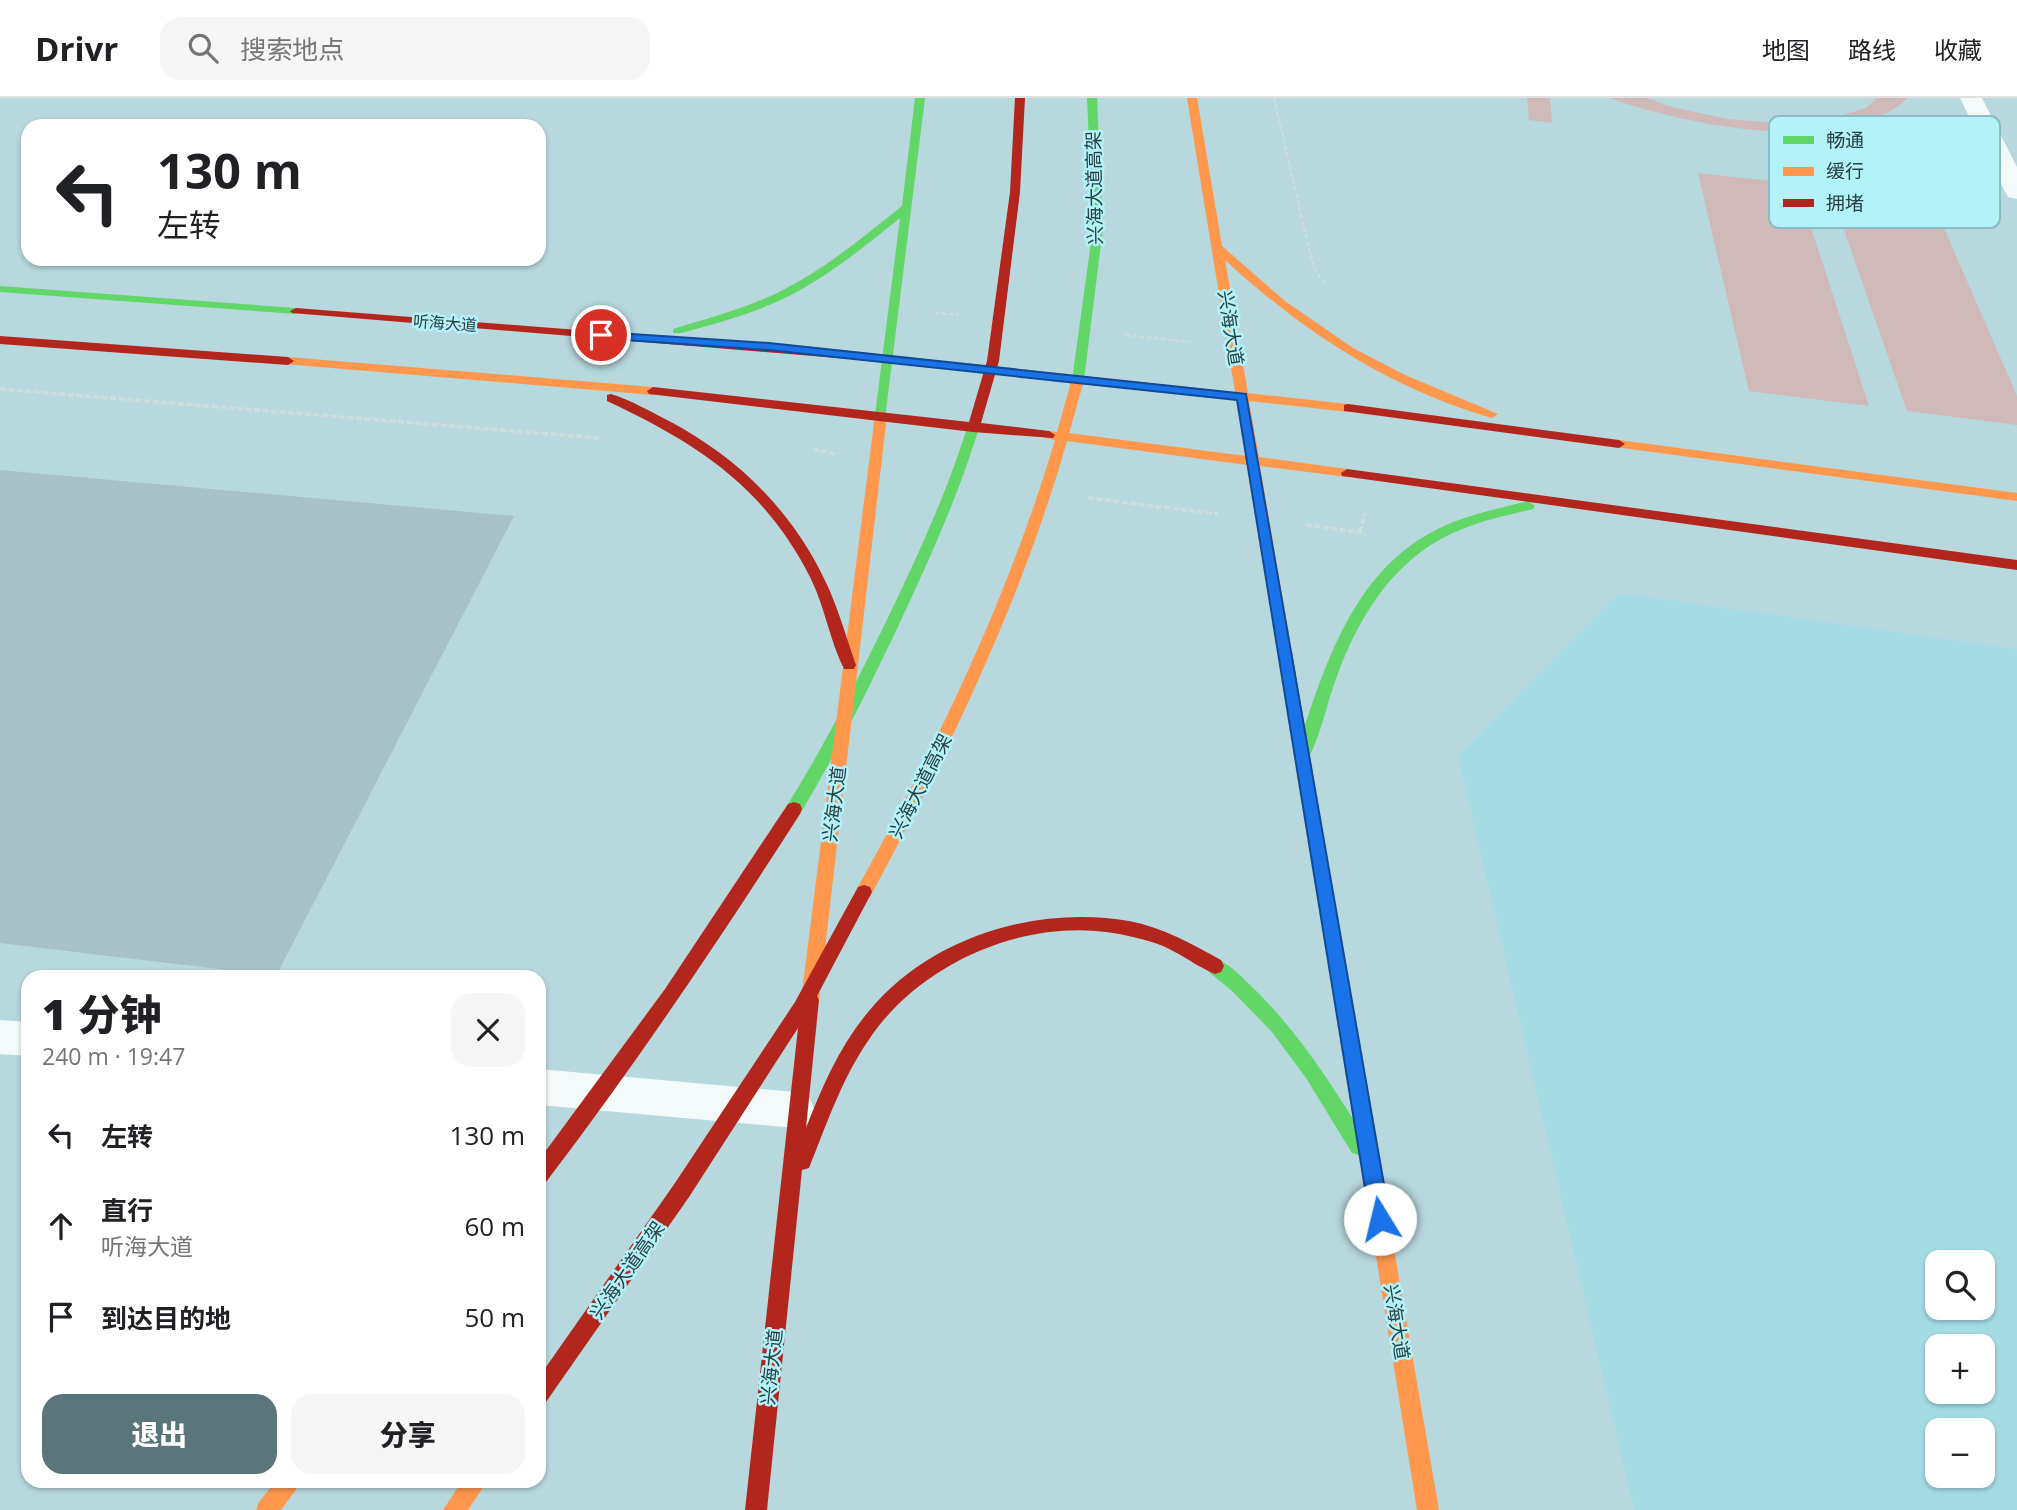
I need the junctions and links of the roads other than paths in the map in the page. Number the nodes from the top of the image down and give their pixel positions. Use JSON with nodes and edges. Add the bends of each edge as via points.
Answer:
{"nodes":[{"id":1,"x":919,"y":98,"type":"edge"},
{"id":2,"x":1007,"y":98,"type":"edge"},
{"id":3,"x":1020,"y":98,"type":"edge"},
{"id":4,"x":1092,"y":98,"type":"edge"},
{"id":5,"x":1192,"y":98,"type":"edge"},
{"id":6,"x":1970,"y":98,"type":"edge"},
{"id":7,"x":1979,"y":116,"type":"edge"},
{"id":8,"x":2000,"y":158,"type":"edge"},
{"id":9,"x":1015,"y":192,"type":"junction"},
{"id":10,"x":2017,"y":192,"type":"edge"},
{"id":11,"x":907,"y":207,"type":"junction"},
{"id":12,"x":1218,"y":248,"type":"junction"},
{"id":13,"x":0,"y":289,"type":"edge"},
{"id":14,"x":628,"y":337,"type":"junction"},
{"id":15,"x":0,"y":340,"type":"edge"},
{"id":16,"x":889,"y":359,"type":"junction"},
{"id":17,"x":574,"y":383,"type":"junction"},
{"id":18,"x":1242,"y":397,"type":"junction"},
{"id":19,"x":883,"y":417,"type":"junction"},
{"id":20,"x":1564,"y":438,"type":"junction"},
{"id":21,"x":1253,"y":462,"type":"junction"},
{"id":22,"x":2017,"y":497,"type":"edge"},
{"id":23,"x":1574,"y":504,"type":"junction"},
{"id":24,"x":2017,"y":565,"type":"edge"},
{"id":25,"x":851,"y":669,"type":"junction"},
{"id":26,"x":1302,"y":758,"type":"junction"},
{"id":27,"x":0,"y":1037,"type":"edge"},
{"id":28,"x":21,"y":1038,"type":"edge"},
{"id":29,"x":546,"y":1088,"type":"edge"},
{"id":30,"x":796,"y":1110,"type":"junction"},
{"id":31,"x":546,"y":1166,"type":"edge"},
{"id":32,"x":1371,"y":1166,"type":"junction"},
{"id":33,"x":789,"y":1194,"type":"junction"},
{"id":34,"x":546,"y":1385,"type":"edge"},
{"id":35,"x":285,"y":1488,"type":"edge"},
{"id":36,"x":471,"y":1488,"type":"edge"},
{"id":37,"x":267,"y":1510,"type":"edge"},
{"id":38,"x":454,"y":1510,"type":"edge"},
{"id":39,"x":755,"y":1510,"type":"edge"},
{"id":40,"x":1428,"y":1510,"type":"edge"}],
"edges":[{"from":1,"to":11,"type":"street","name":"兴海大道"},
{"from":2,"to":9,"type":"street"},
{"from":3,"to":9,"type":"street"},
{"from":4,"to":34,"type":"street","name":"兴海大道高架","via":[[1098,228],[1081,370],[1053,473],[970,687],[801,1008]]},
{"from":5,"to":12,"type":"street","name":"兴海大道"},
{"from":6,"to":7,"type":"street"},
{"from":8,"to":10,"type":"street"},
{"from":9,"to":31,"type":"street","via":[[993,361],[964,459],[877,656],[811,782],[718,929]]},
{"from":11,"to":14,"type":"street","via":[[838,261],[766,302],[675,332]]},
{"from":11,"to":16,"type":"street","name":"兴海大道"},
{"from":12,"to":18,"type":"street","name":"兴海大道"},
{"from":12,"to":20,"type":"street","via":[[1281,304],[1373,365]]},
{"from":13,"to":14,"type":"street","name":"听海大道"},
{"from":14,"to":16,"type":"street","name":"听海大道"},
{"from":15,"to":17,"type":"street"},
{"from":16,"to":18,"type":"street","name":"听海大道"},
{"from":16,"to":19,"type":"street","name":"兴海大道"},
{"from":17,"to":19,"type":"street"},
{"from":17,"to":25,"type":"street","via":[[686,432],[767,498],[818,580]]},
{"from":18,"to":20,"type":"street","name":"听海大道"},
{"from":18,"to":21,"type":"street","name":"兴海大道"},
{"from":19,"to":21,"type":"street"},
{"from":19,"to":25,"type":"street","name":"兴海大道"},
{"from":20,"to":22,"type":"street"},
{"from":21,"to":23,"type":"street"},
{"from":21,"to":26,"type":"street","name":"兴海大道"},
{"from":23,"to":24,"type":"street"},
{"from":23,"to":26,"type":"street","via":[[1525,506],[1477,517],[1436,533],[1404,554],[1371,591],[1351,625]]},
{"from":25,"to":30,"type":"street","name":"兴海大道"},
{"from":26,"to":32,"type":"street","name":"兴海大道"},
{"from":27,"to":28,"type":"lane"},
{"from":29,"to":30,"type":"lane"},
{"from":30,"to":33,"type":"street","name":"兴海大道"},
{"from":32,"to":33,"type":"street","via":[[1281,1024],[1244,986],[1201,957],[1155,936],[1106,925],[1057,923],[1011,929],[967,944],[926,968],[890,1000],[859,1038],[829,1095]]},
{"from":32,"to":40,"type":"street","name":"兴海大道"},
{"from":33,"to":39,"type":"street","name":"兴海大道"},
{"from":35,"to":37,"type":"street"},
{"from":36,"to":38,"type":"street"}]}
